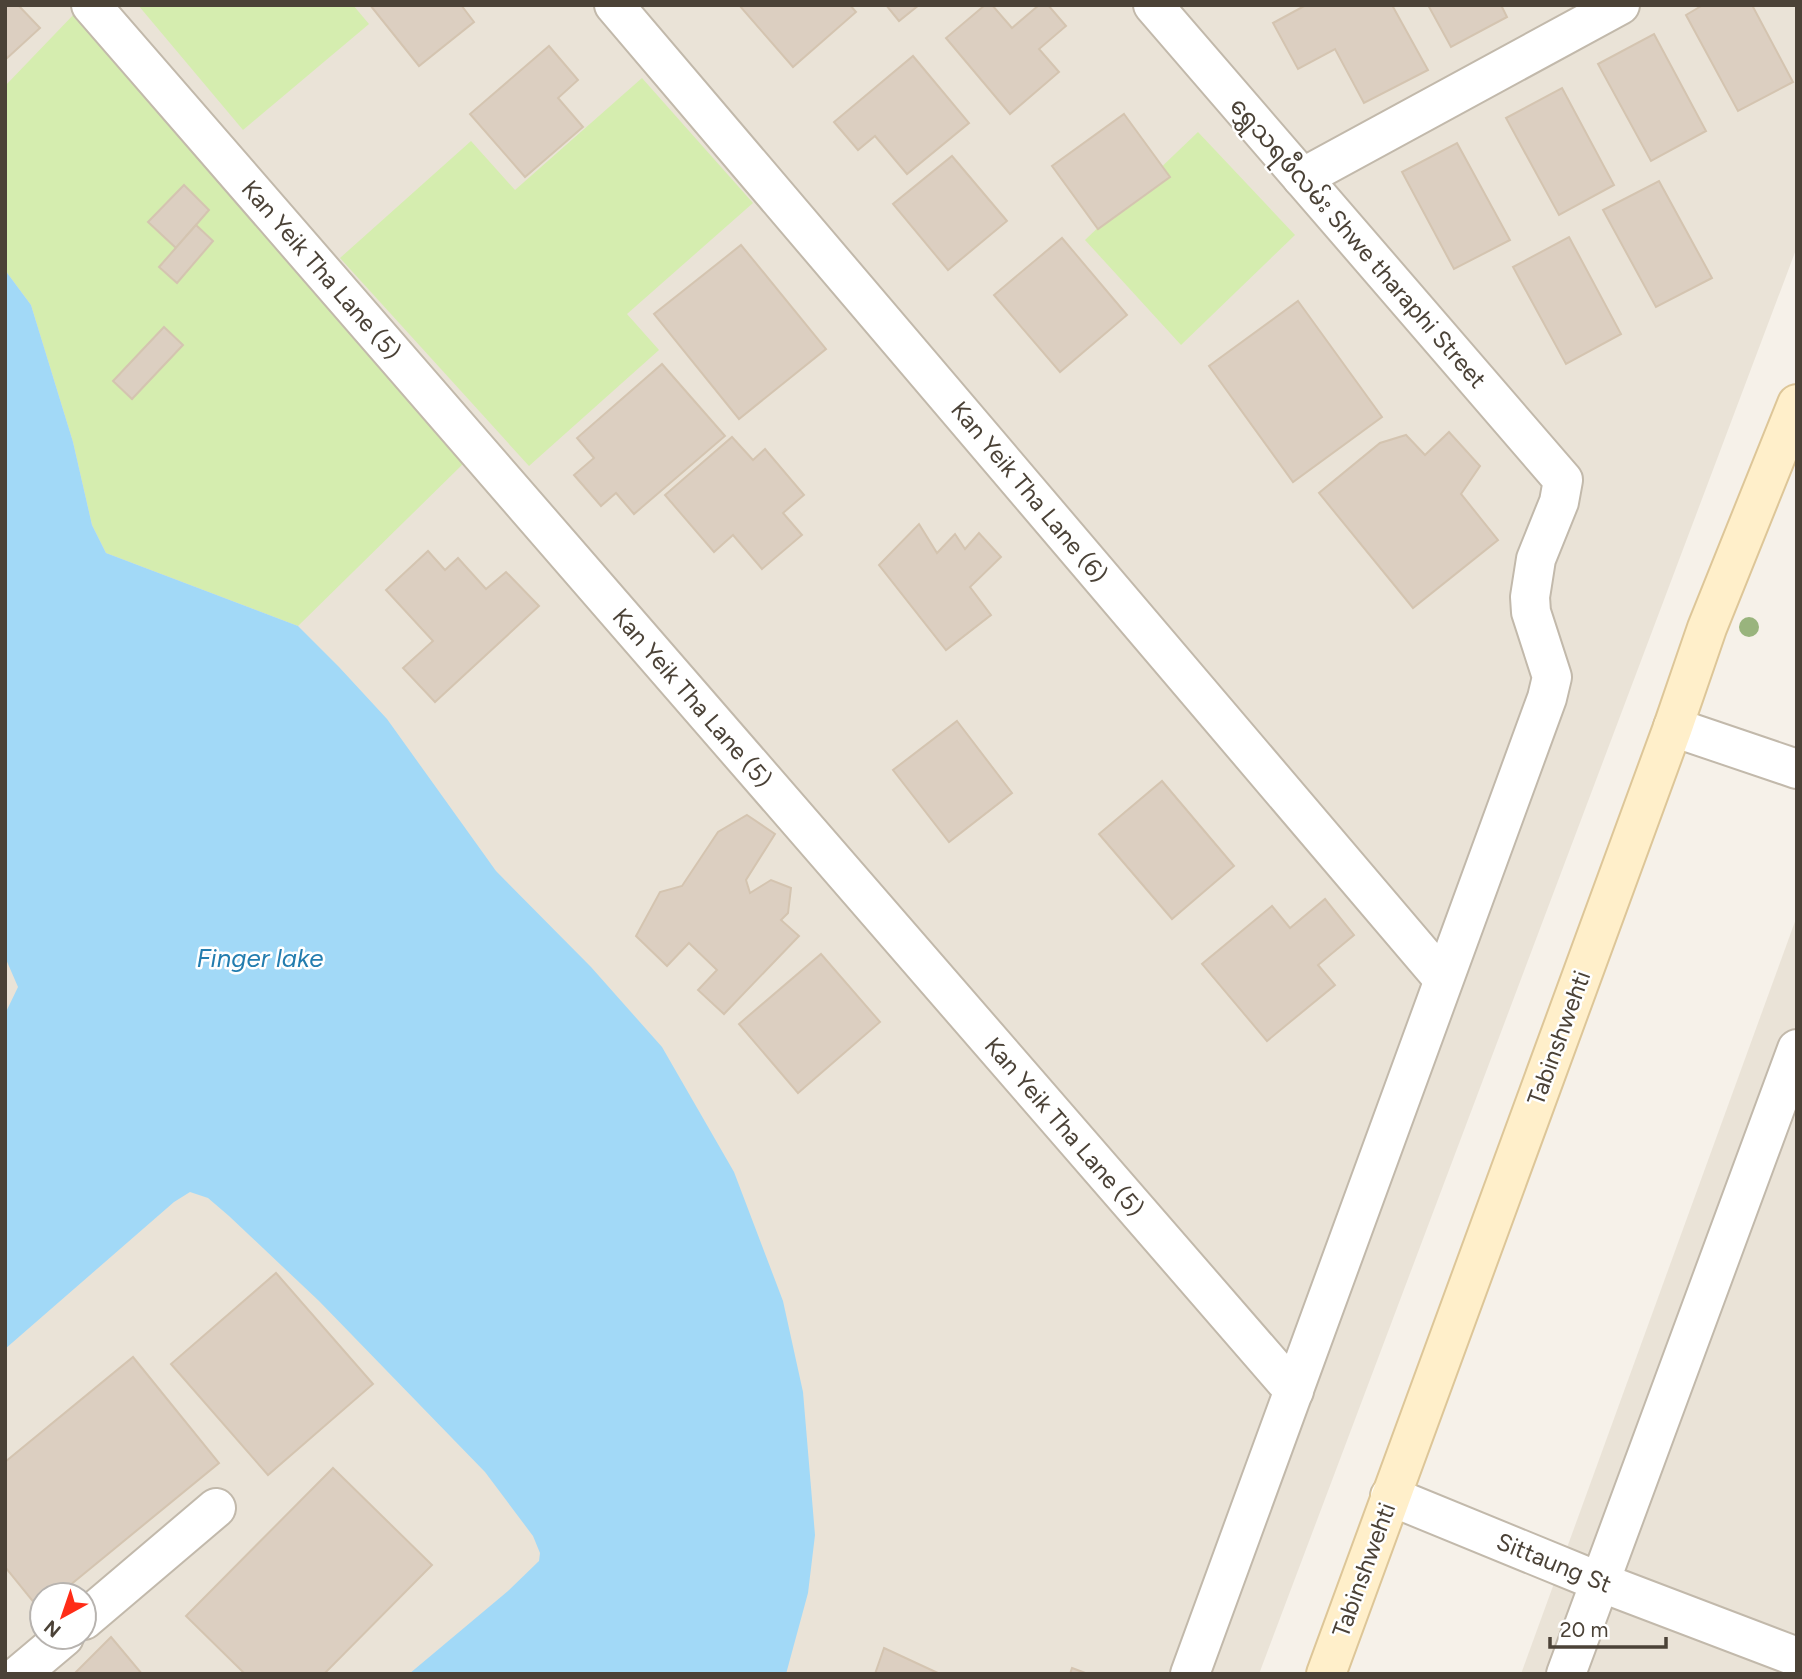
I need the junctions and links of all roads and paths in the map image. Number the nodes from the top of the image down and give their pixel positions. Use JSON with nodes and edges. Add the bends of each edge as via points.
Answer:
{"nodes":[{"id":1,"x":91,"y":5,"type":"edge"},
{"id":2,"x":614,"y":5,"type":"edge"},
{"id":3,"x":1153,"y":5,"type":"edge"},
{"id":4,"x":1620,"y":5,"type":"edge"},
{"id":5,"x":1302,"y":178,"type":"junction"},
{"id":6,"x":1797,"y":404,"type":"edge"},
{"id":7,"x":1673,"y":727,"type":"junction"},
{"id":8,"x":1797,"y":769,"type":"edge"},
{"id":9,"x":1443,"y":979,"type":"junction"},
{"id":10,"x":1797,"y":1049,"type":"edge"},
{"id":11,"x":1294,"y":1391,"type":"junction"},
{"id":12,"x":1390,"y":1496,"type":"junction"},
{"id":13,"x":216,"y":1508,"type":"dead end"},
{"id":14,"x":1600,"y":1582,"type":"junction"},
{"id":15,"x":98,"y":1608,"type":"edge"},
{"id":16,"x":47,"y":1651,"type":"edge"},
{"id":17,"x":1797,"y":1657,"type":"edge"},
{"id":18,"x":20,"y":1674,"type":"edge"},
{"id":19,"x":1190,"y":1674,"type":"edge"},
{"id":20,"x":1326,"y":1674,"type":"edge"},
{"id":21,"x":1566,"y":1674,"type":"edge"}],
"edges":[{"from":1,"to":11,"type":"street","name":"Kan Yeik Tha Lane (5)"},
{"from":2,"to":9,"type":"street","name":"Kan Yeik Tha Lane (6)"},
{"from":3,"to":5,"type":"street","name":"ရွှေသရဖီလမ်း Shwe tharaphi Street"},
{"from":4,"to":5,"type":"street"},
{"from":5,"to":9,"type":"street","name":"ရွှေသရဖီလမ်း Shwe tharaphi Street","via":[[1563,480],[1536,559],[1530,597],[1552,677]]},
{"from":6,"to":7,"type":"main road","name":"Tabinshwehti","via":[[1707,628]]},
{"from":7,"to":8,"type":"street"},
{"from":7,"to":12,"type":"main road","name":"Tabinshwehti"},
{"from":9,"to":11,"type":"street"},
{"from":10,"to":14,"type":"street"},
{"from":11,"to":19,"type":"street"},
{"from":12,"to":14,"type":"street","name":"Sittaung St"},
{"from":12,"to":20,"type":"main road","name":"Tabinshwehti"},
{"from":13,"to":15,"type":"street"},
{"from":14,"to":17,"type":"street","name":"Sittaung St"},
{"from":14,"to":21,"type":"street"},
{"from":16,"to":18,"type":"street"}]}
